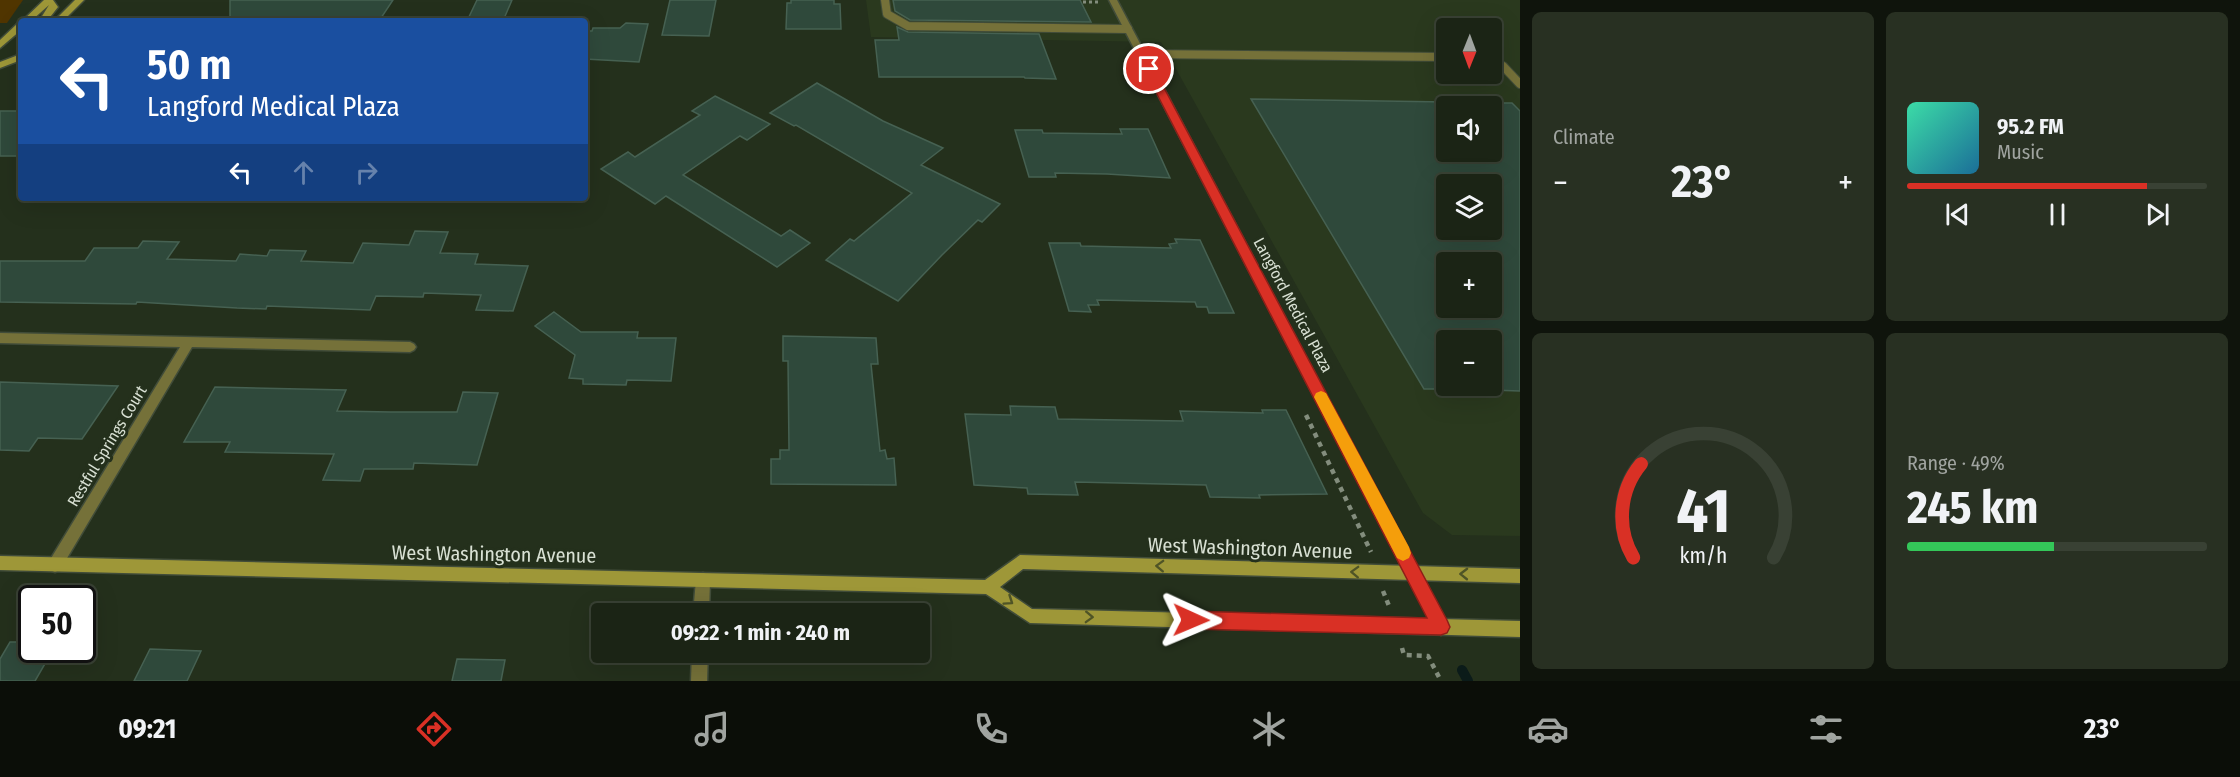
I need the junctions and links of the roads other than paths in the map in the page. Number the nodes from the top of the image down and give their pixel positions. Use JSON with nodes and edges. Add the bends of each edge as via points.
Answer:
{"nodes":[{"id":1,"x":76,"y":0,"type":"edge"},
{"id":2,"x":885,"y":0,"type":"edge"},
{"id":3,"x":1113,"y":0,"type":"edge"},
{"id":4,"x":47,"y":1,"type":"edge"},
{"id":5,"x":29,"y":18,"type":"edge"},
{"id":6,"x":45,"y":18,"type":"edge"},
{"id":7,"x":61,"y":18,"type":"edge"},
{"id":8,"x":18,"y":28,"type":"edge"},
{"id":9,"x":1128,"y":29,"type":"junction"},
{"id":10,"x":0,"y":45,"type":"edge"},
{"id":11,"x":1141,"y":54,"type":"junction"},
{"id":12,"x":1436,"y":57,"type":"edge"},
{"id":13,"x":18,"y":58,"type":"edge"},
{"id":14,"x":0,"y":65,"type":"edge"},
{"id":15,"x":1502,"y":66,"type":"edge"},
{"id":16,"x":1520,"y":84,"type":"edge"},
{"id":17,"x":0,"y":338,"type":"edge"},
{"id":18,"x":188,"y":343,"type":"junction"},
{"id":19,"x":410,"y":347,"type":"dead end"},
{"id":20,"x":0,"y":563,"type":"edge"},
{"id":21,"x":55,"y":565,"type":"junction"},
{"id":22,"x":1413,"y":573,"type":"junction"},
{"id":23,"x":1520,"y":576,"type":"edge"},
{"id":24,"x":703,"y":580,"type":"junction"},
{"id":25,"x":988,"y":587,"type":"junction"},
{"id":26,"x":702,"y":603,"type":"edge"},
{"id":27,"x":1441,"y":627,"type":"junction"},
{"id":28,"x":1520,"y":629,"type":"edge"},
{"id":29,"x":700,"y":663,"type":"edge"},
{"id":30,"x":699,"y":681,"type":"edge"}],
"edges":[{"from":1,"to":7,"type":"main road"},
{"from":2,"to":9,"type":"lane","via":[[887,14],[908,26]]},
{"from":3,"to":9,"type":"street","name":"Langford Medical Plaza"},
{"from":4,"to":5,"type":"main road"},
{"from":4,"to":6,"type":"main road","via":[[54,7]]},
{"from":8,"to":10,"type":"main road"},
{"from":9,"to":11,"type":"street","name":"Langford Medical Plaza"},
{"from":11,"to":12,"type":"lane"},
{"from":11,"to":22,"type":"street","name":"Langford Medical Plaza"},
{"from":13,"to":14,"type":"main road"},
{"from":15,"to":16,"type":"lane"},
{"from":17,"to":18,"type":"street"},
{"from":18,"to":19,"type":"street"},
{"from":18,"to":21,"type":"street","name":"Restful Springs Court"},
{"from":20,"to":21,"type":"main road","name":"West Washington Avenue"},
{"from":21,"to":24,"type":"main road","name":"West Washington Avenue"},
{"from":23,"to":22,"type":"main road","name":"West Washington Avenue","one_way":true},
{"from":22,"to":25,"type":"main road","name":"West Washington Avenue","one_way":true,"via":[[1020,562]]},
{"from":22,"to":27,"type":"street","name":"Langford Medical Plaza"},
{"from":24,"to":25,"type":"main road","name":"West Washington Avenue"},
{"from":24,"to":26,"type":"street"},
{"from":25,"to":27,"type":"main road","one_way":true,"via":[[1030,616]]},
{"from":27,"to":28,"type":"main road"},
{"from":29,"to":30,"type":"street"}]}
